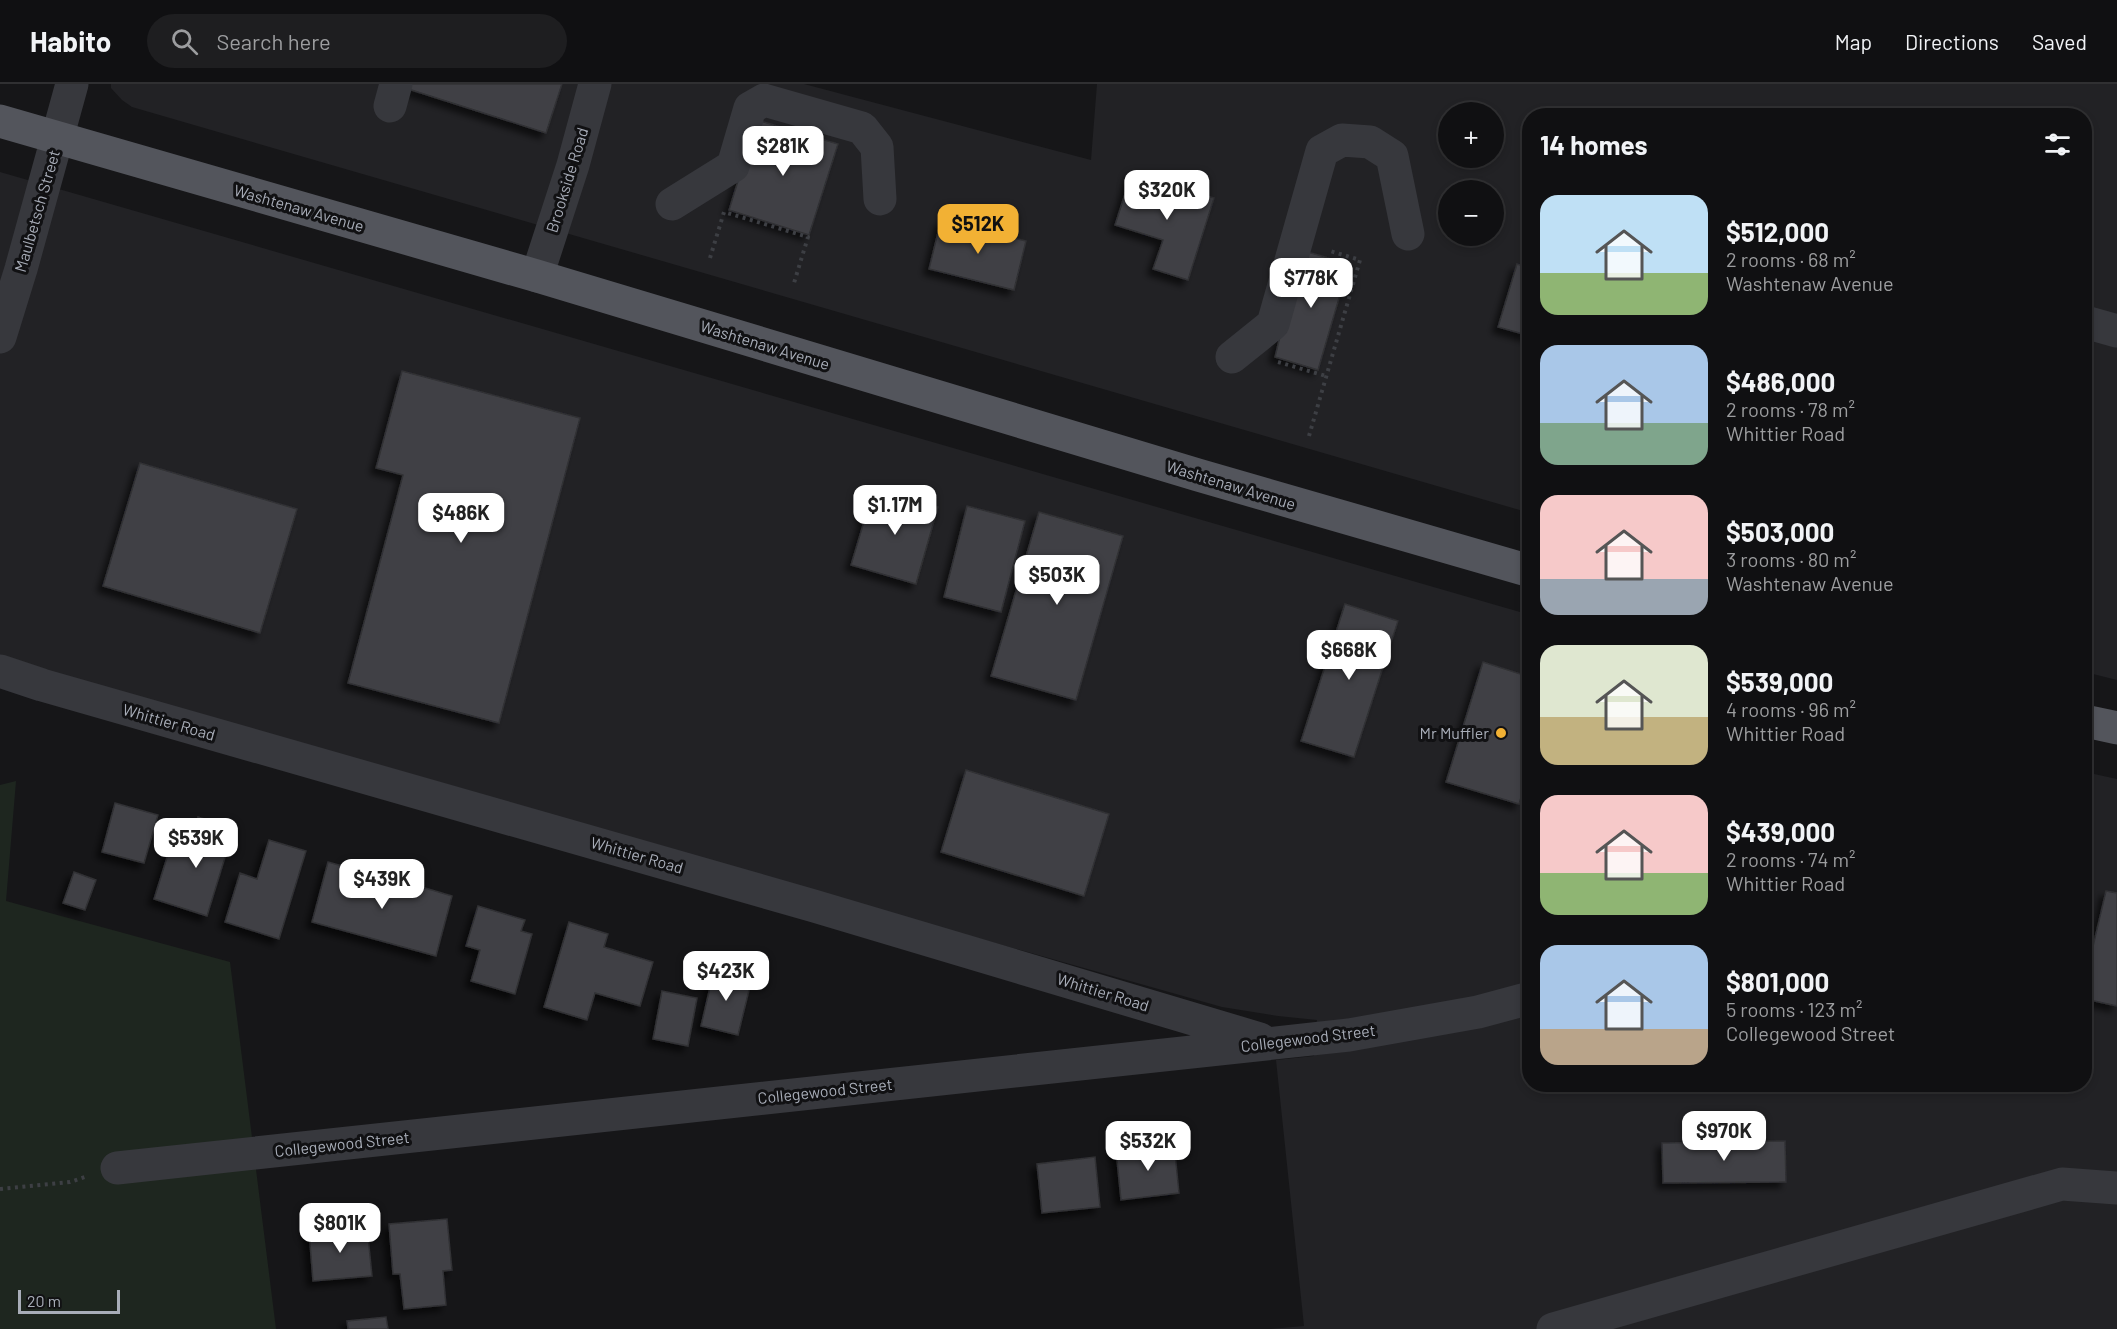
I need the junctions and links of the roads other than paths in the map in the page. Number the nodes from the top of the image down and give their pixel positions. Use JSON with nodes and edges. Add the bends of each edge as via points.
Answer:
{"nodes":[{"id":1,"x":72,"y":84,"type":"edge"},
{"id":2,"x":595,"y":84,"type":"edge"},
{"id":3,"x":0,"y":121,"type":"edge"},
{"id":4,"x":57,"y":138,"type":"junction"},
{"id":5,"x":880,"y":199,"type":"dead end"},
{"id":6,"x":672,"y":204,"type":"dead end"},
{"id":7,"x":1408,"y":234,"type":"dead end"},
{"id":8,"x":537,"y":276,"type":"junction"},
{"id":9,"x":2092,"y":324,"type":"edge"},
{"id":10,"x":2117,"y":331,"type":"edge"},
{"id":11,"x":0,"y":337,"type":"edge"},
{"id":12,"x":1232,"y":357,"type":"dead end"},
{"id":13,"x":1522,"y":569,"type":"edge"},
{"id":14,"x":0,"y":671,"type":"edge"},
{"id":15,"x":2092,"y":723,"type":"edge"},
{"id":16,"x":2117,"y":728,"type":"edge"},
{"id":17,"x":1522,"y":1000,"type":"edge"},
{"id":18,"x":1272,"y":1043,"type":"junction"},
{"id":19,"x":117,"y":1168,"type":"road end"},
{"id":20,"x":2117,"y":1188,"type":"edge"},
{"id":21,"x":1553,"y":1329,"type":"edge"}],
"edges":[{"from":1,"to":4,"type":"street","name":"Maulbetsch Street"},
{"from":2,"to":8,"type":"street","name":"Brookside Road"},
{"from":3,"to":4,"type":"main road","name":"Washtenaw Avenue"},
{"from":4,"to":8,"type":"main road","name":"Washtenaw Avenue"},
{"from":4,"to":11,"type":"street","name":"Maulbetsch Street"},
{"from":5,"to":6,"type":"street","via":[[877,147],[862,128],[764,100],[750,108],[733,166]]},
{"from":7,"to":12,"type":"street","via":[[1392,156],[1370,142],[1342,140],[1322,151],[1273,324]]},
{"from":8,"to":13,"type":"main road","name":"Washtenaw Avenue"},
{"from":9,"to":10,"type":"street"},
{"from":14,"to":18,"type":"street","name":"Whittier Road"},
{"from":15,"to":16,"type":"main road"},
{"from":17,"to":18,"type":"street","name":"Collegewood Street","via":[[1349,1035]]},
{"from":18,"to":19,"type":"street","name":"Collegewood Street"},
{"from":20,"to":21,"type":"street","via":[[2062,1184]]}]}
